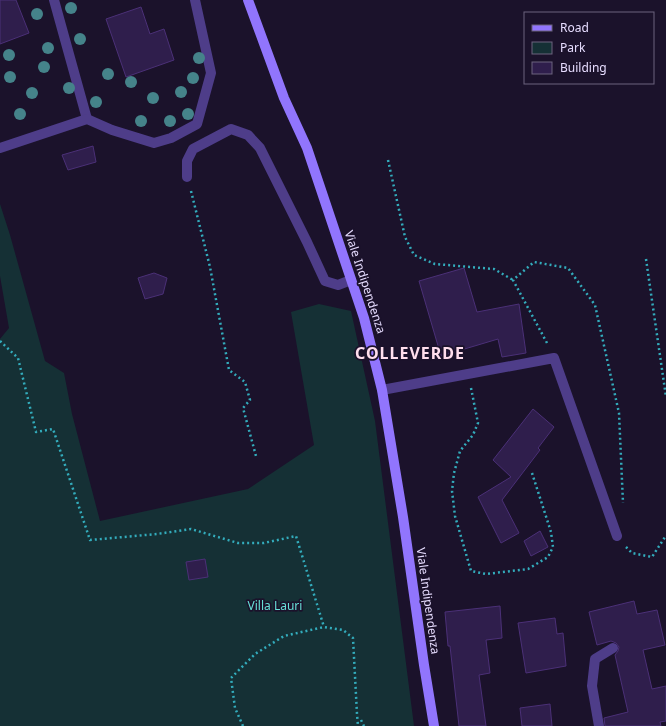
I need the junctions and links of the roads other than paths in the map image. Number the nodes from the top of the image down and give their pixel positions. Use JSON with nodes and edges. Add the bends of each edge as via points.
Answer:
{"nodes":[{"id":1,"x":54,"y":0,"type":"edge"},
{"id":2,"x":195,"y":0,"type":"edge"},
{"id":3,"x":248,"y":0,"type":"edge"},
{"id":4,"x":87,"y":119,"type":"junction"},
{"id":5,"x":0,"y":148,"type":"edge"},
{"id":6,"x":187,"y":177,"type":"road end"},
{"id":7,"x":351,"y":280,"type":"junction"},
{"id":8,"x":382,"y":390,"type":"junction"},
{"id":9,"x":617,"y":536,"type":"road end"},
{"id":10,"x":613,"y":648,"type":"dead end"},
{"id":11,"x":434,"y":726,"type":"edge"},
{"id":12,"x":599,"y":726,"type":"edge"}],
"edges":[{"from":1,"to":4,"type":"street"},
{"from":2,"to":4,"type":"street","via":[[211,73],[197,124],[171,138],[154,143]]},
{"from":3,"to":7,"type":"main road","name":"Viale Indipendenza","via":[[284,98],[307,148]]},
{"from":4,"to":5,"type":"street"},
{"from":6,"to":7,"type":"street","via":[[187,161],[193,149],[231,129],[248,135],[260,148],[324,281],[338,285]]},
{"from":7,"to":8,"type":"main road","name":"Viale Indipendenza","via":[[364,318]]},
{"from":8,"to":9,"type":"street","via":[[554,358]]},
{"from":8,"to":11,"type":"main road","name":"Viale Indipendenza"},
{"from":10,"to":12,"type":"street","via":[[595,659],[592,686]]}]}
